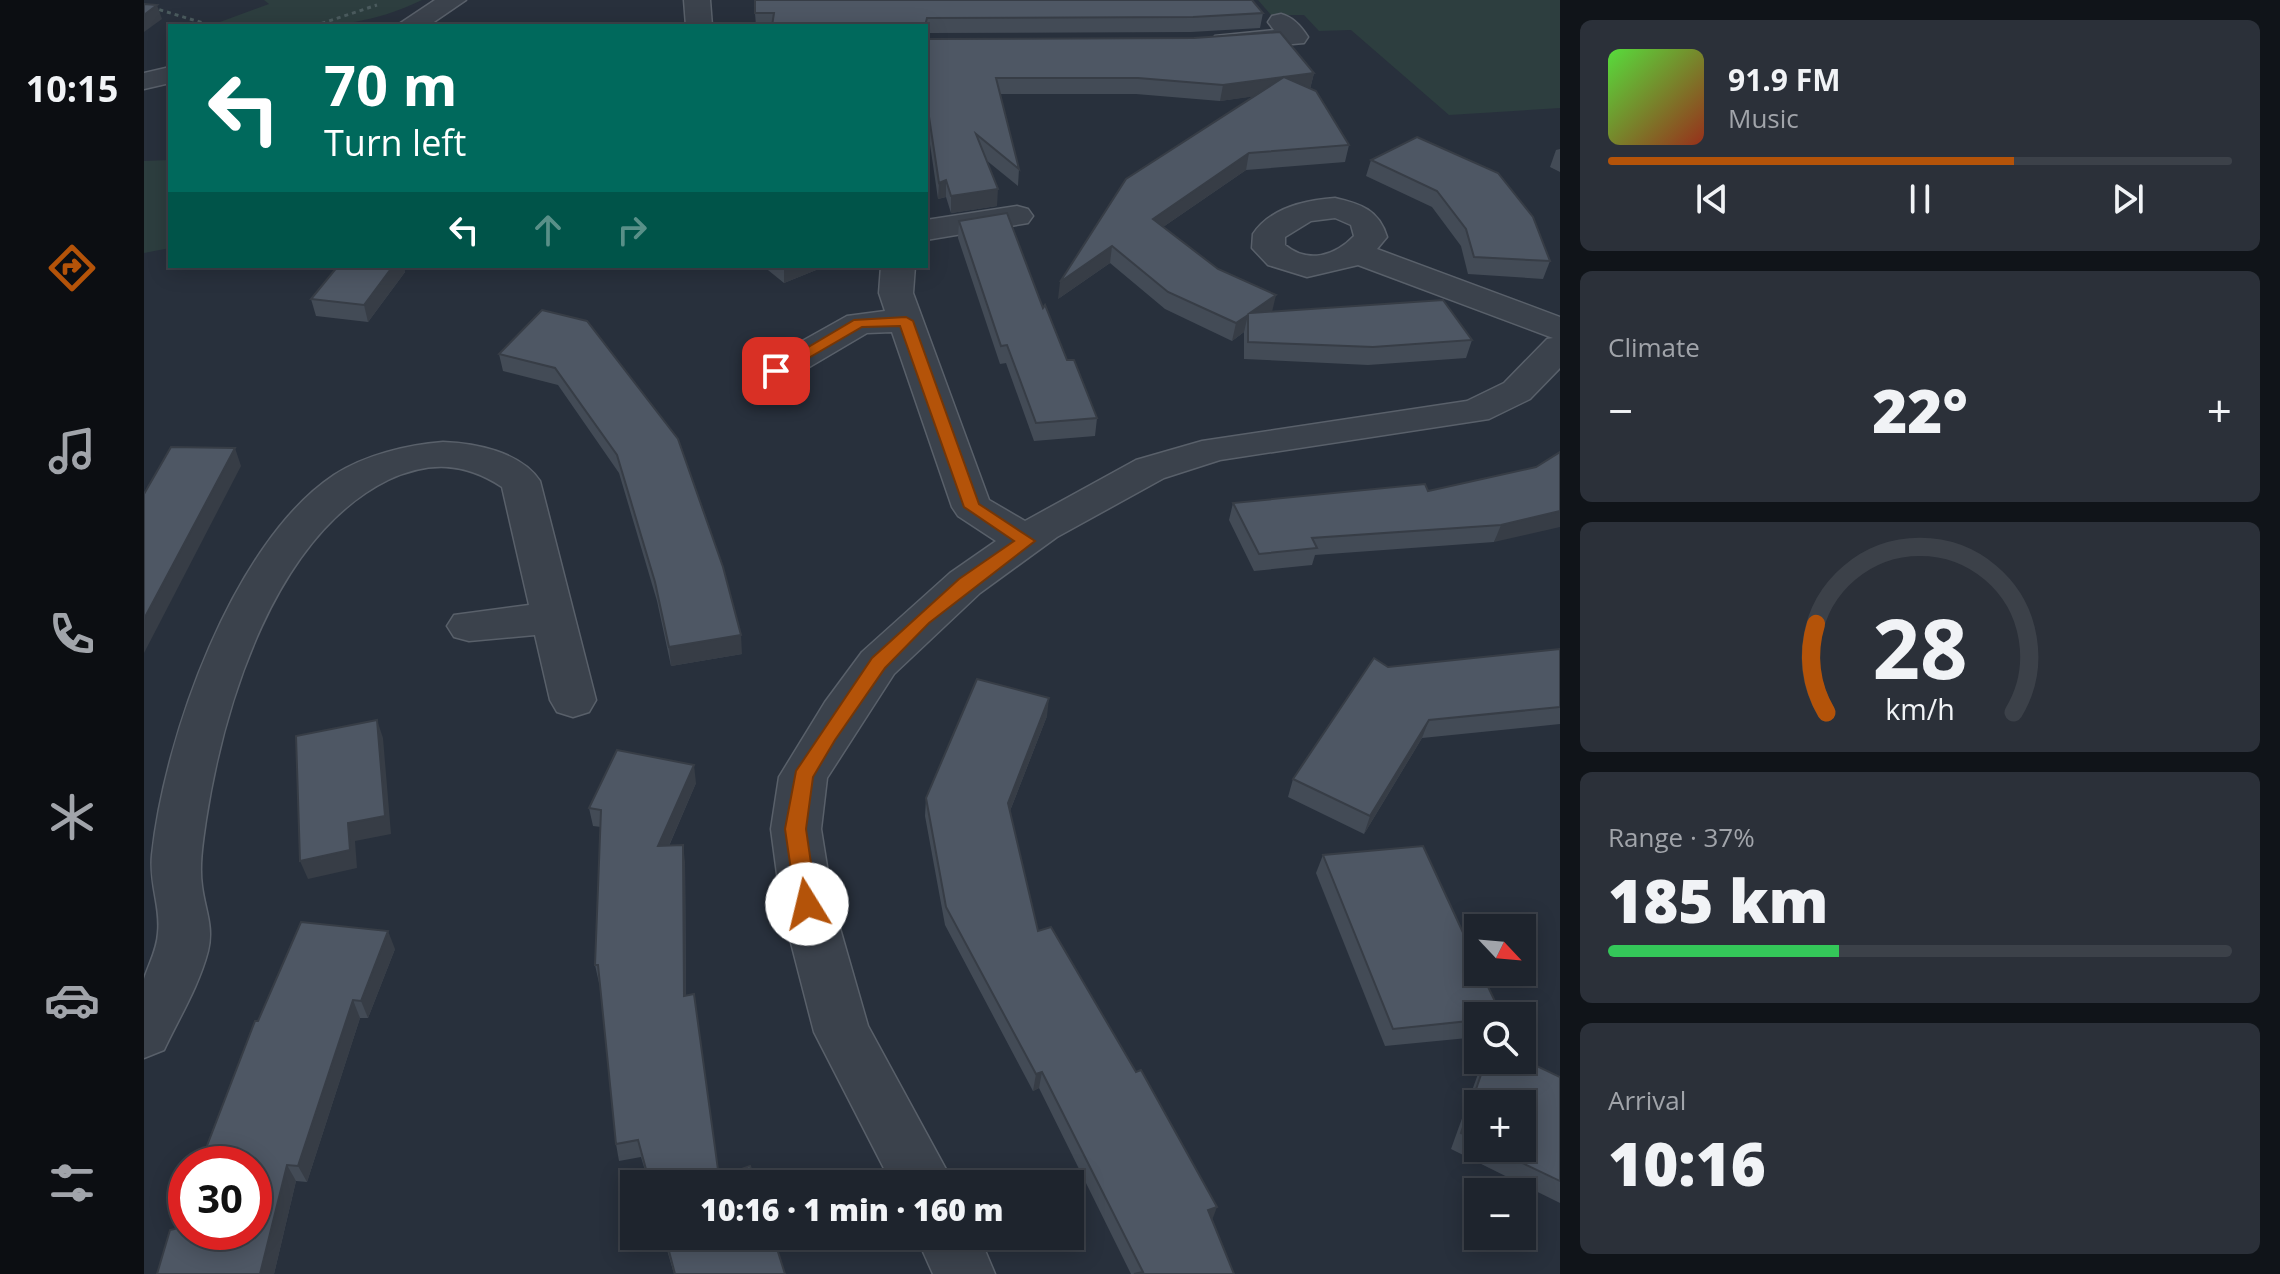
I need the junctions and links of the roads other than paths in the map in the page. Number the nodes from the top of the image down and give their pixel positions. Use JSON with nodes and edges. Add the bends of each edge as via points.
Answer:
{"nodes":[{"id":1,"x":453,"y":0,"type":"edge"},
{"id":2,"x":697,"y":0,"type":"edge"},
{"id":3,"x":1281,"y":22,"type":"dead end"},
{"id":4,"x":412,"y":24,"type":"edge"},
{"id":5,"x":699,"y":24,"type":"edge"},
{"id":6,"x":1205,"y":43,"type":"edge"},
{"id":7,"x":168,"y":75,"type":"edge"},
{"id":8,"x":144,"y":81,"type":"edge"},
{"id":9,"x":1017,"y":216,"type":"dead end"},
{"id":10,"x":928,"y":230,"type":"edge"},
{"id":11,"x":1359,"y":254,"type":"dead end"},
{"id":12,"x":898,"y":268,"type":"edge"},
{"id":13,"x":906,"y":321,"type":"junction"},
{"id":14,"x":1560,"y":329,"type":"edge"},
{"id":15,"x":1560,"y":347,"type":"edge"},
{"id":16,"x":776,"y":371,"type":"dead end"},
{"id":17,"x":1027,"y":541,"type":"junction"},
{"id":18,"x":554,"y":618,"type":"junction"},
{"id":19,"x":469,"y":626,"type":"dead end"},
{"id":20,"x":573,"y":700,"type":"dead end"},
{"id":21,"x":144,"y":1033,"type":"edge"},
{"id":22,"x":916,"y":1170,"type":"edge"},
{"id":23,"x":953,"y":1250,"type":"edge"},
{"id":24,"x":964,"y":1274,"type":"edge"}],
"edges":[{"from":1,"to":4,"type":"street"},
{"from":2,"to":5,"type":"street"},
{"from":3,"to":6,"type":"street","via":[[1295,37]]},
{"from":7,"to":8,"type":"street"},
{"from":9,"to":10,"type":"street"},
{"from":11,"to":14,"type":"street"},
{"from":12,"to":13,"type":"street","via":[[896,293]]},
{"from":13,"to":16,"type":"street","via":[[859,323]]},
{"from":13,"to":17,"type":"street","via":[[972,507]]},
{"from":15,"to":17,"type":"street","via":[[1517,391],[1476,411],[1216,449],[1150,469]]},
{"from":17,"to":22,"type":"street","via":[[965,583],[878,663],[803,777],[796,829],[802,874],[842,1032]]},
{"from":18,"to":19,"type":"street"},
{"from":18,"to":20,"type":"street"},
{"from":18,"to":21,"type":"street","via":[[520,481],[493,462],[465,453],[425,454],[380,467],[343,485],[308,516],[267,575],[210,708],[185,802],[176,886],[185,921],[176,969]]},
{"from":23,"to":24,"type":"street"}]}
